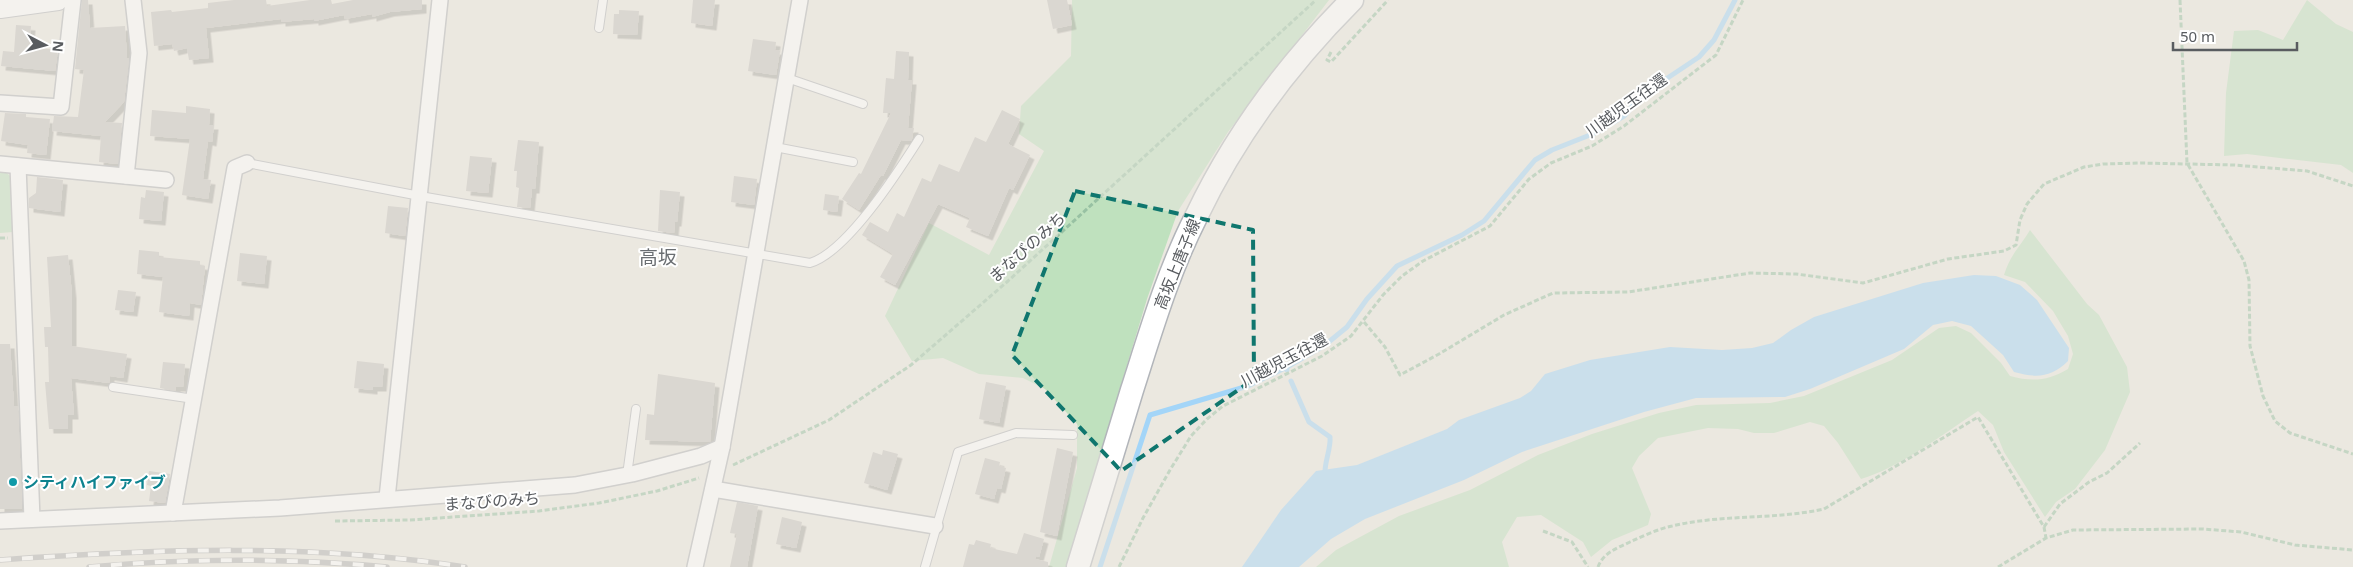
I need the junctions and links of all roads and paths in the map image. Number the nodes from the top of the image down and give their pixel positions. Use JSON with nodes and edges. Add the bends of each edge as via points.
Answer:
{"nodes":[{"id":1,"x":58,"y":0,"type":"edge"},
{"id":2,"x":73,"y":0,"type":"edge"},
{"id":3,"x":133,"y":0,"type":"edge"},
{"id":4,"x":440,"y":0,"type":"edge"},
{"id":5,"x":604,"y":0,"type":"edge"},
{"id":6,"x":800,"y":0,"type":"edge"},
{"id":7,"x":1316,"y":0,"type":"edge"},
{"id":8,"x":1352,"y":0,"type":"edge"},
{"id":9,"x":1388,"y":0,"type":"edge"},
{"id":10,"x":1743,"y":0,"type":"edge"},
{"id":11,"x":2180,"y":0,"type":"edge"},
{"id":12,"x":0,"y":8,"type":"edge"},
{"id":13,"x":599,"y":28,"type":"dead end"},
{"id":14,"x":1330,"y":53,"type":"dead end"},
{"id":15,"x":787,"y":78,"type":"junction"},
{"id":16,"x":0,"y":102,"type":"edge"},
{"id":17,"x":863,"y":104,"type":"dead end"},
{"id":18,"x":919,"y":138,"type":"dead end"},
{"id":19,"x":775,"y":147,"type":"junction"},
{"id":20,"x":853,"y":162,"type":"dead end"},
{"id":21,"x":2187,"y":163,"type":"junction"},
{"id":22,"x":0,"y":164,"type":"edge"},
{"id":23,"x":247,"y":164,"type":"joint"},
{"id":24,"x":18,"y":166,"type":"junction"},
{"id":25,"x":126,"y":176,"type":"junction"},
{"id":26,"x":166,"y":180,"type":"dead end"},
{"id":27,"x":2353,"y":186,"type":"edge"},
{"id":28,"x":420,"y":196,"type":"junction"},
{"id":29,"x":756,"y":255,"type":"junction"},
{"id":30,"x":1364,"y":322,"type":"junction"},
{"id":31,"x":113,"y":387,"type":"dead end"},
{"id":32,"x":194,"y":399,"type":"junction"},
{"id":33,"x":636,"y":410,"type":"dead end"},
{"id":34,"x":1073,"y":435,"type":"dead end"},
{"id":35,"x":2140,"y":443,"type":"dead end"},
{"id":36,"x":722,"y":447,"type":"junction"},
{"id":37,"x":2353,"y":454,"type":"edge"},
{"id":38,"x":732,"y":466,"type":"dead end"},
{"id":39,"x":627,"y":475,"type":"junction"},
{"id":40,"x":701,"y":478,"type":"dead end"},
{"id":41,"x":713,"y":489,"type":"junction"},
{"id":42,"x":387,"y":498,"type":"junction"},
{"id":43,"x":173,"y":513,"type":"junction"},
{"id":44,"x":32,"y":518,"type":"junction"},
{"id":45,"x":0,"y":520,"type":"edge"},
{"id":46,"x":325,"y":520,"type":"dead end"},
{"id":47,"x":935,"y":526,"type":"junction"},
{"id":48,"x":2044,"y":527,"type":"junction"},
{"id":49,"x":1543,"y":531,"type":"dead end"},
{"id":50,"x":2046,"y":538,"type":"junction"},
{"id":51,"x":2353,"y":550,"type":"edge"},
{"id":52,"x":696,"y":564,"type":"edge"},
{"id":53,"x":925,"y":567,"type":"edge"},
{"id":54,"x":1078,"y":567,"type":"edge"},
{"id":55,"x":1119,"y":567,"type":"edge"},
{"id":56,"x":1588,"y":567,"type":"edge"},
{"id":57,"x":1598,"y":567,"type":"edge"},
{"id":58,"x":1998,"y":567,"type":"edge"}],
"edges":[{"from":1,"to":12,"type":"street"},
{"from":2,"to":16,"type":"street","via":[[60,107]]},
{"from":3,"to":25,"type":"street","via":[[139,53]]},
{"from":4,"to":28,"type":"street"},
{"from":5,"to":13,"type":"lane"},
{"from":6,"to":15,"type":"street"},
{"from":7,"to":38,"type":"path","name":"まなびのみち","via":[[1002,287],[911,365],[829,420]]},
{"from":8,"to":54,"type":"main road","name":"高坂上唐子線","via":[[1292,67],[1256,115],[1223,165],[1196,216],[1151,330]]},
{"from":9,"to":14,"type":"path","via":[[1331,62],[1328,60]]},
{"from":10,"to":30,"type":"path","name":"川越児玉往還","via":[[1716,55],[1624,126],[1529,179],[1490,226],[1423,261],[1402,276],[1383,295]]},
{"from":11,"to":21,"type":"path"},
{"from":15,"to":17,"type":"lane"},
{"from":15,"to":19,"type":"street"},
{"from":18,"to":29,"type":"lane","via":[[840,246],[810,263]]},
{"from":19,"to":20,"type":"lane"},
{"from":19,"to":29,"type":"street"},
{"from":21,"to":27,"type":"path","via":[[2307,171]]},
{"from":21,"to":30,"type":"path","via":[[2103,164],[2066,173],[2044,184],[2026,204],[2016,245],[2004,251],[1948,259],[1863,283],[1796,274],[1750,273],[1628,292],[1553,293],[1504,315],[1400,375],[1385,348]]},
{"from":21,"to":37,"type":"path","via":[[2244,261],[2249,280],[2250,346],[2263,396],[2275,421],[2290,433]]},
{"from":22,"to":24,"type":"street"},
{"from":23,"to":28,"type":"lane"},
{"from":23,"to":32,"type":"street","via":[[235,168]]},
{"from":24,"to":25,"type":"street"},
{"from":24,"to":44,"type":"street"},
{"from":25,"to":26,"type":"street"},
{"from":28,"to":29,"type":"lane"},
{"from":28,"to":42,"type":"street"},
{"from":29,"to":36,"type":"street"},
{"from":30,"to":55,"type":"path","name":"川越児玉往還","via":[[1351,336],[1322,356],[1223,406],[1207,419],[1170,470]]},
{"from":31,"to":32,"type":"lane"},
{"from":32,"to":43,"type":"street"},
{"from":33,"to":39,"type":"lane"},
{"from":34,"to":47,"type":"lane","via":[[1016,433],[958,452]]},
{"from":35,"to":48,"type":"path","via":[[2107,473],[2060,504]]},
{"from":36,"to":39,"type":"street","via":[[701,456]]},
{"from":36,"to":41,"type":"street"},
{"from":39,"to":42,"type":"street","via":[[575,485]]},
{"from":40,"to":46,"type":"path","name":"まなびのみち","via":[[599,503],[539,511],[410,520]]},
{"from":41,"to":47,"type":"street"},
{"from":41,"to":52,"type":"street"},
{"from":42,"to":43,"type":"street"},
{"from":43,"to":44,"type":"street"},
{"from":44,"to":45,"type":"street"},
{"from":47,"to":53,"type":"lane"},
{"from":48,"to":50,"type":"path"},
{"from":48,"to":57,"type":"path","via":[[1978,417],[1824,509],[1672,526],[1614,549]]},
{"from":49,"to":56,"type":"path","via":[[1572,542]]},
{"from":50,"to":51,"type":"path","via":[[2073,530],[2203,529],[2241,532],[2295,546]]},
{"from":50,"to":58,"type":"path"}]}
